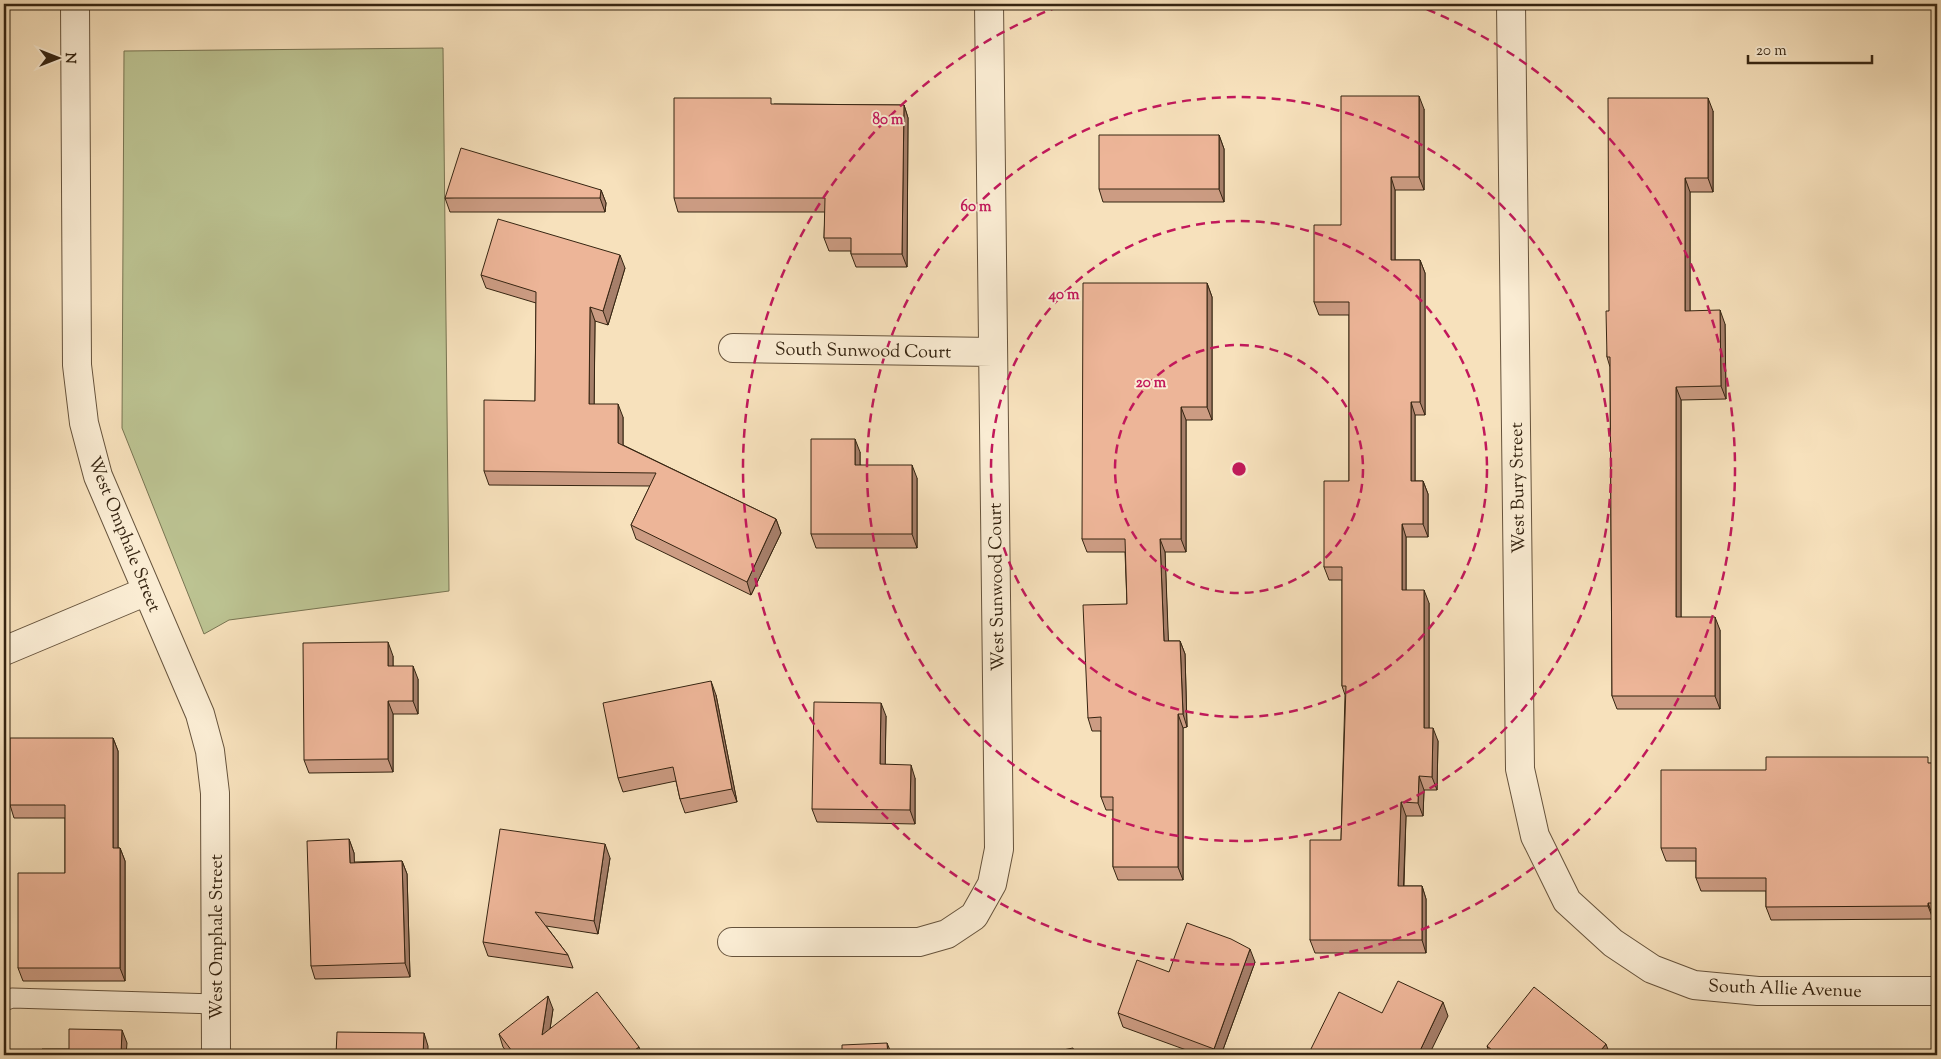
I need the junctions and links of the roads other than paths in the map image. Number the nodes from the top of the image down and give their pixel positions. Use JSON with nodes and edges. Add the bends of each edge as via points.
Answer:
{"nodes":[{"id":1,"x":75,"y":4,"type":"edge"},
{"id":2,"x":989,"y":4,"type":"edge"},
{"id":3,"x":1511,"y":4,"type":"edge"},
{"id":4,"x":734,"y":348,"type":"dead end"},
{"id":5,"x":993,"y":352,"type":"junction"},
{"id":6,"x":147,"y":591,"type":"junction"},
{"id":7,"x":4,"y":650,"type":"edge"},
{"id":8,"x":732,"y":942,"type":"dead end"},
{"id":9,"x":1613,"y":943,"type":"joint"},
{"id":10,"x":1937,"y":991,"type":"edge"},
{"id":11,"x":4,"y":1001,"type":"edge"},
{"id":12,"x":216,"y":1004,"type":"junction"},
{"id":13,"x":216,"y":1055,"type":"edge"}],
"edges":[{"from":1,"to":6,"type":"street","name":"West Omphale Street","via":[[77,365],[84,423],[98,476]]},
{"from":2,"to":5,"type":"street","name":"West Sunwood Court"},
{"from":3,"to":9,"type":"street","name":"West Bury Street","via":[[1520,770],[1535,836],[1567,901]]},
{"from":4,"to":5,"type":"street","name":"South Sunwood Court"},
{"from":5,"to":8,"type":"street","name":"West Sunwood Court","via":[[999,849],[992,884],[974,916],[947,934],[919,942]]},
{"from":6,"to":7,"type":"street"},
{"from":6,"to":12,"type":"street","name":"West Omphale Street","via":[[200,714],[210,751],[216,793]]},
{"from":9,"to":10,"type":"street","name":"South Allie Avenue","via":[[1652,969],[1694,985],[1758,991]]},
{"from":11,"to":12,"type":"lane","via":[[12,998]]},
{"from":12,"to":13,"type":"street","name":"West Omphale Street"}]}
